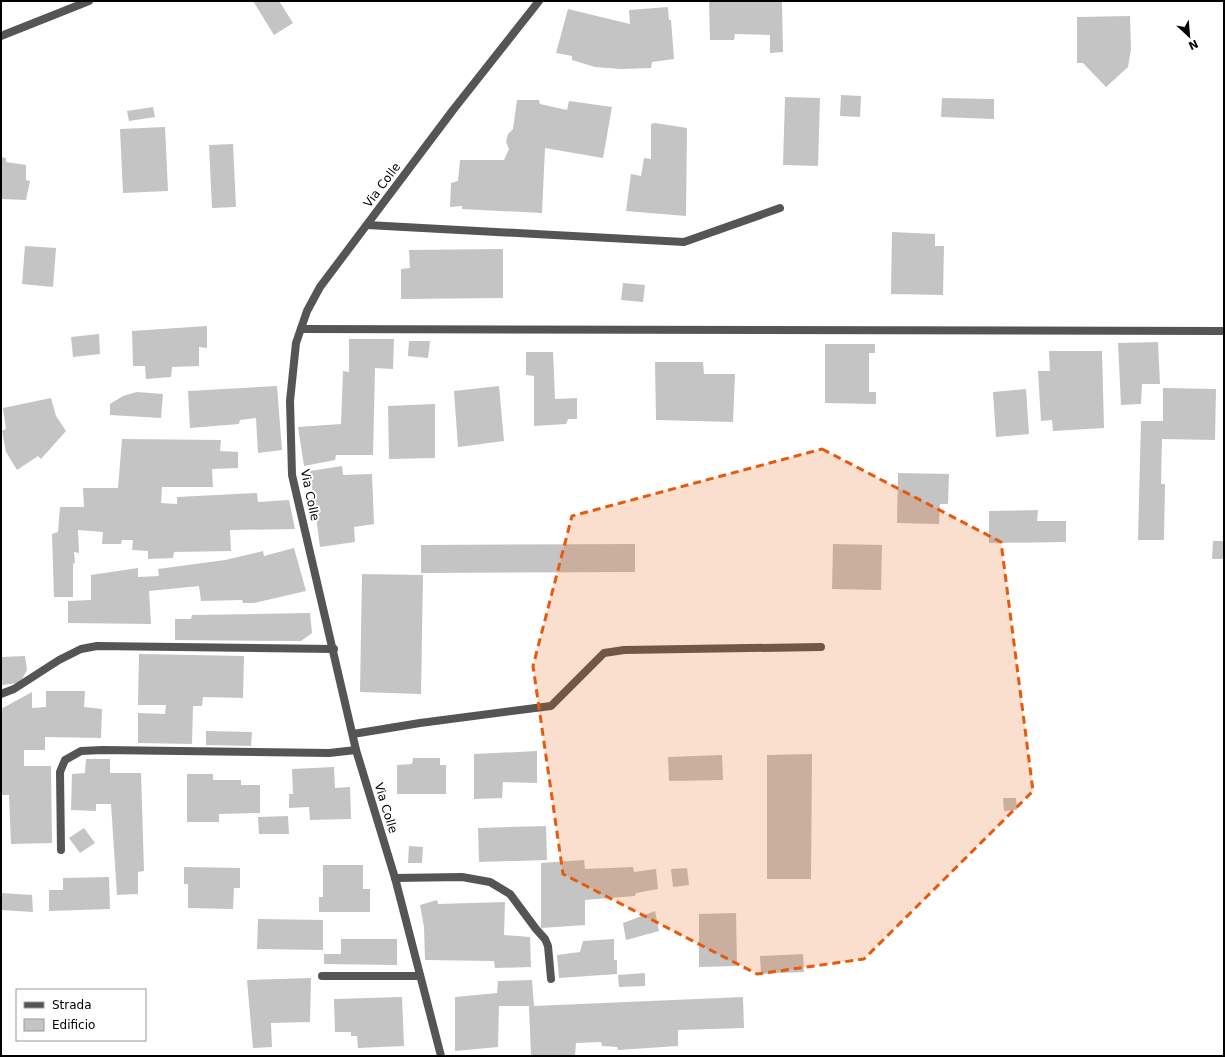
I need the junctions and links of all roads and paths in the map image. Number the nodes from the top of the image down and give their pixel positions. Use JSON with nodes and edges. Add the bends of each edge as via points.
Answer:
{"nodes":[{"id":1,"x":89,"y":1,"type":"edge"},
{"id":2,"x":539,"y":1,"type":"edge"},
{"id":3,"x":1,"y":36,"type":"edge"},
{"id":4,"x":780,"y":208,"type":"dead end"},
{"id":5,"x":367,"y":225,"type":"junction"},
{"id":6,"x":301,"y":329,"type":"junction"},
{"id":7,"x":1224,"y":331,"type":"edge"},
{"id":8,"x":821,"y":647,"type":"dead end"},
{"id":9,"x":334,"y":649,"type":"junction"},
{"id":10,"x":1,"y":694,"type":"edge"},
{"id":11,"x":353,"y":734,"type":"junction"},
{"id":12,"x":356,"y":750,"type":"junction"},
{"id":13,"x":61,"y":850,"type":"dead end"},
{"id":14,"x":395,"y":878,"type":"junction"},
{"id":15,"x":322,"y":976,"type":"dead end"},
{"id":16,"x":420,"y":976,"type":"junction"},
{"id":17,"x":551,"y":979,"type":"dead end"},
{"id":18,"x":441,"y":1056,"type":"edge"}],
"edges":[{"from":1,"to":3,"type":"street"},
{"from":2,"to":5,"type":"street","name":"Via Colle"},
{"from":4,"to":5,"type":"street","via":[[684,242]]},
{"from":5,"to":6,"type":"street","name":"Via Colle","via":[[320,288],[307,311]]},
{"from":6,"to":7,"type":"street"},
{"from":6,"to":9,"type":"street","name":"Via Colle","via":[[296,343],[290,401],[292,475]]},
{"from":8,"to":11,"type":"street","via":[[624,650],[604,653],[551,706]]},
{"from":9,"to":10,"type":"street","via":[[97,646],[81,649],[59,660],[14,689]]},
{"from":9,"to":11,"type":"street","name":"Via Colle"},
{"from":11,"to":12,"type":"street","name":"Via Colle"},
{"from":12,"to":13,"type":"street","via":[[329,753],[81,751],[65,760],[60,772]]},
{"from":12,"to":14,"type":"street","name":"Via Colle"},
{"from":14,"to":16,"type":"street","name":"Via Colle"},
{"from":14,"to":17,"type":"street","via":[[462,877],[490,882],[510,894],[545,939]]},
{"from":15,"to":16,"type":"street"},
{"from":16,"to":18,"type":"street","name":"Via Colle"}]}
